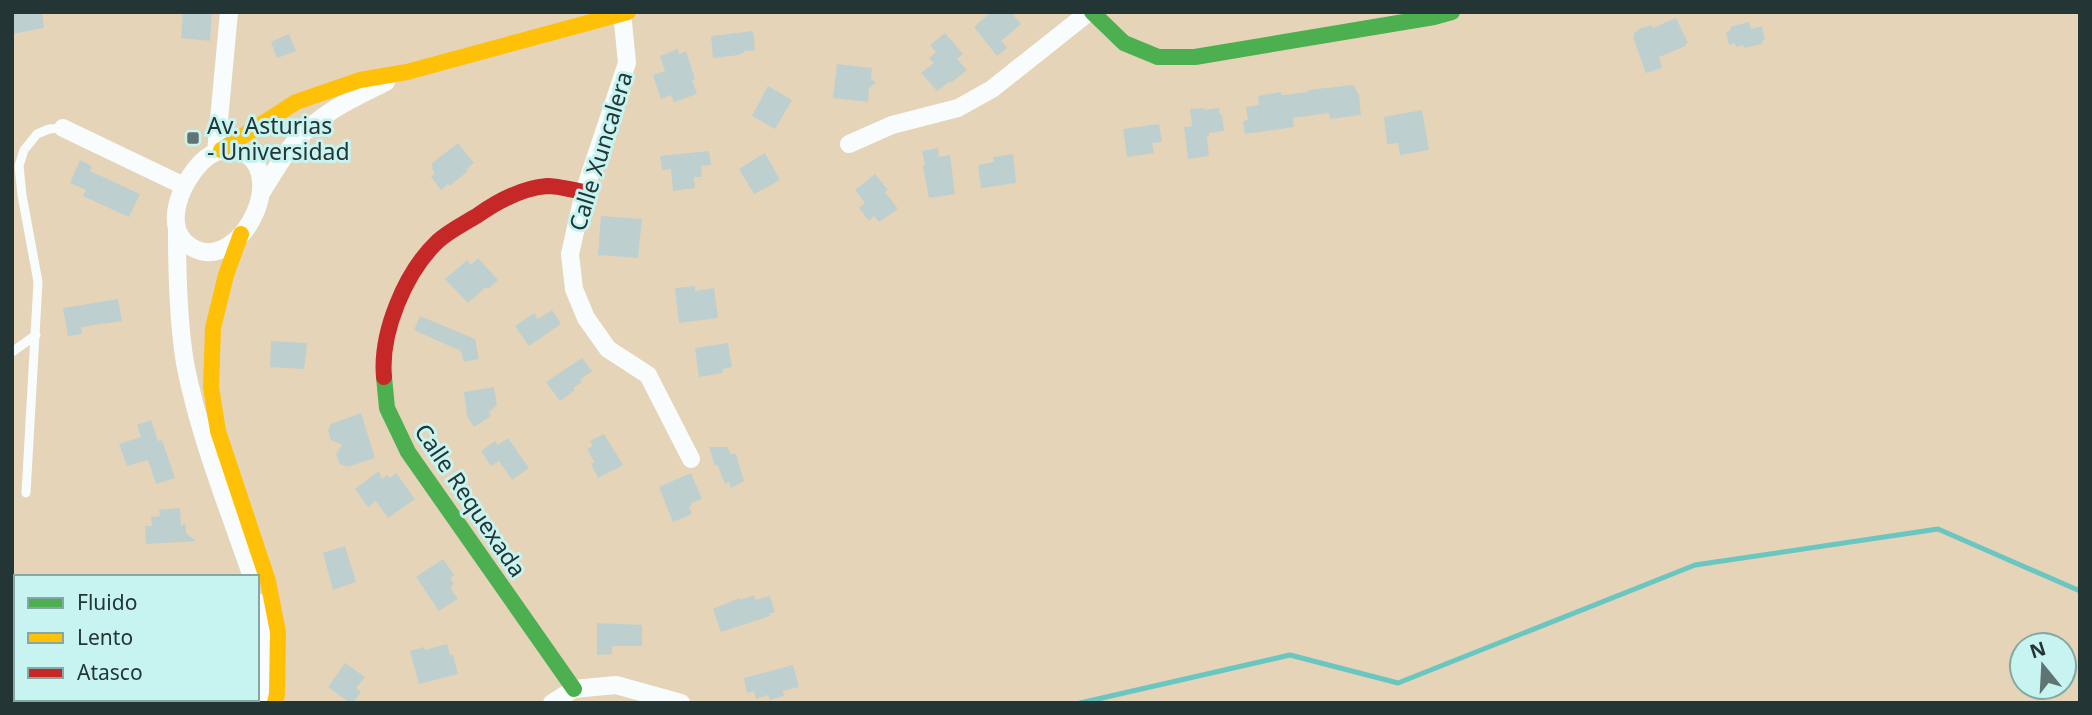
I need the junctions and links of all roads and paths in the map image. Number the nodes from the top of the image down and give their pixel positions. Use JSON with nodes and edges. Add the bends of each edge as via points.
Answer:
{"nodes":[{"id":1,"x":229,"y":12,"type":"edge"},
{"id":2,"x":1091,"y":12,"type":"edge"},
{"id":3,"x":1451,"y":12,"type":"edge"},
{"id":4,"x":624,"y":13,"type":"edge"},
{"id":5,"x":407,"y":72,"type":"junction"},
{"id":6,"x":63,"y":128,"type":"joint"},
{"id":7,"x":849,"y":144,"type":"dead end"},
{"id":8,"x":218,"y":151,"type":"junction"},
{"id":9,"x":184,"y":186,"type":"junction"},
{"id":10,"x":584,"y":192,"type":"junction"},
{"id":11,"x":261,"y":193,"type":"junction"},
{"id":12,"x":177,"y":230,"type":"junction"},
{"id":13,"x":241,"y":234,"type":"junction"},
{"id":14,"x":36,"y":335,"type":"junction"},
{"id":15,"x":12,"y":352,"type":"edge"},
{"id":16,"x":691,"y":459,"type":"dead end"},
{"id":17,"x":26,"y":493,"type":"dead end"},
{"id":18,"x":251,"y":575,"type":"edge"},
{"id":19,"x":259,"y":612,"type":"edge"},
{"id":20,"x":574,"y":689,"type":"junction"},
{"id":21,"x":259,"y":699,"type":"edge"},
{"id":22,"x":275,"y":703,"type":"edge"},
{"id":23,"x":552,"y":703,"type":"edge"},
{"id":24,"x":681,"y":703,"type":"edge"}],
"edges":[{"from":1,"to":8,"type":"street"},
{"from":2,"to":3,"type":"street","via":[[1124,43],[1158,57],[1195,57]]},
{"from":2,"to":7,"type":"street","via":[[992,89],[958,108],[892,125]]},
{"from":4,"to":5,"type":"street"},
{"from":4,"to":10,"type":"street","name":"Calle Xuncalera","via":[[627,63]]},
{"from":5,"to":8,"type":"street","via":[[359,79],[296,102]]},
{"from":5,"to":11,"type":"street","via":[[320,118],[294,143]]},
{"from":6,"to":9,"type":"street"},
{"from":6,"to":14,"type":"lane","via":[[37,134],[19,166],[38,282]]},
{"from":8,"to":9,"type":"street","via":[[199,165]]},
{"from":8,"to":11,"type":"street","via":[[231,148],[250,155],[260,171]]},
{"from":9,"to":12,"type":"street","via":[[176,210]]},
{"from":10,"to":16,"type":"street","name":"Calle Xuncalera","via":[[570,254],[574,289],[586,318],[608,349],[648,375]]},
{"from":10,"to":20,"type":"street","name":"Calle Requexada","via":[[549,186],[527,190],[494,204],[438,241],[408,279],[390,322],[383,366],[387,408],[408,452]]},
{"from":11,"to":13,"type":"street"},
{"from":12,"to":13,"type":"street","via":[[189,246],[215,253]]},
{"from":12,"to":18,"type":"street","via":[[186,363],[204,436]]},
{"from":13,"to":22,"type":"street","via":[[212,328],[212,387],[218,431],[268,581],[278,632]]},
{"from":14,"to":15,"type":"lane"},
{"from":14,"to":17,"type":"lane"},
{"from":19,"to":21,"type":"street","via":[[264,637]]},
{"from":20,"to":23,"type":"street"},
{"from":20,"to":24,"type":"street","via":[[616,685]]}]}
